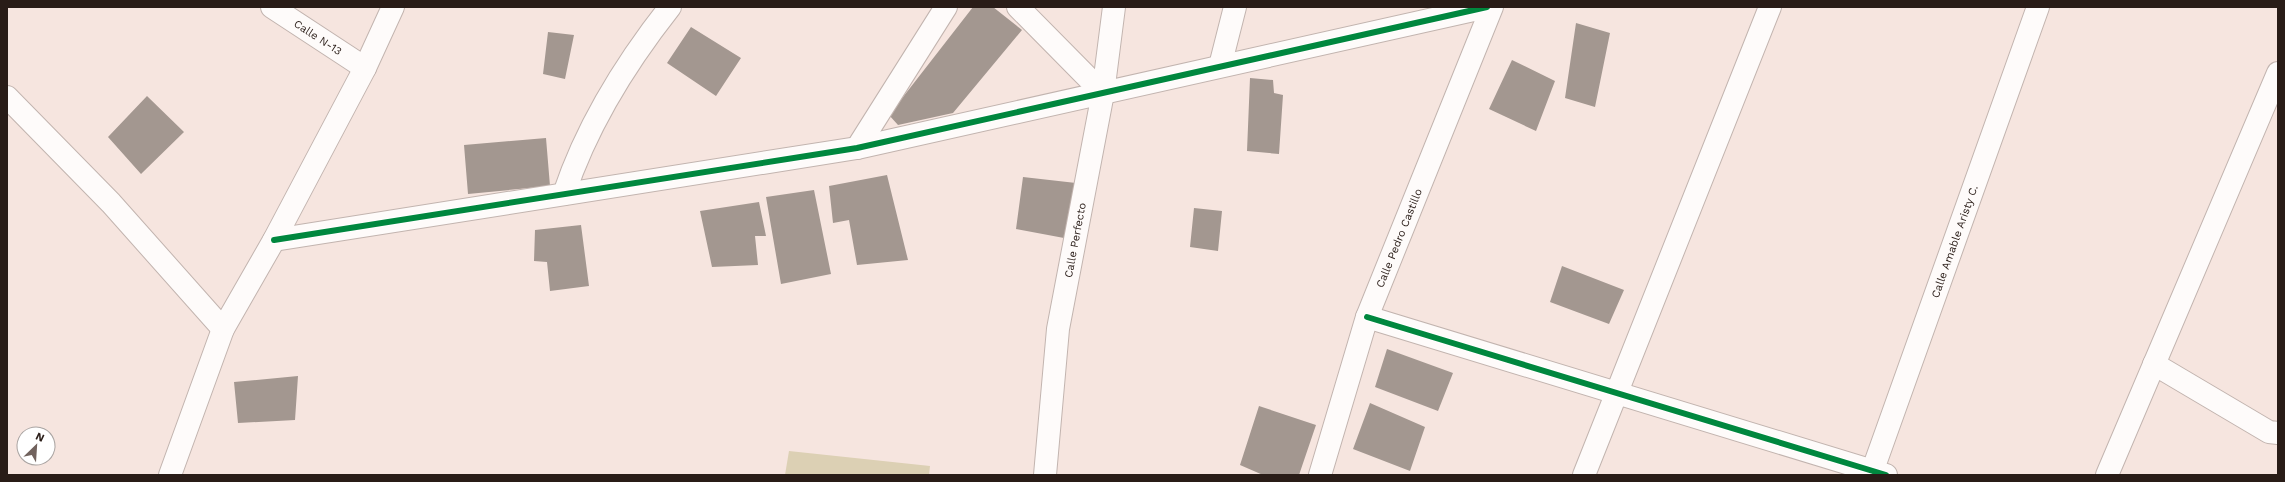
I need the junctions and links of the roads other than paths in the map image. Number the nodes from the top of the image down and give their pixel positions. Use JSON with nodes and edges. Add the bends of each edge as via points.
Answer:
{"nodes":[{"id":1,"x":272,"y":7,"type":"edge"},
{"id":2,"x":394,"y":7,"type":"edge"},
{"id":3,"x":670,"y":7,"type":"edge"},
{"id":4,"x":946,"y":7,"type":"edge"},
{"id":5,"x":1018,"y":7,"type":"edge"},
{"id":6,"x":1114,"y":7,"type":"edge"},
{"id":7,"x":1235,"y":7,"type":"edge"},
{"id":8,"x":1487,"y":7,"type":"edge"},
{"id":9,"x":1492,"y":7,"type":"edge"},
{"id":10,"x":1770,"y":7,"type":"edge"},
{"id":11,"x":2038,"y":7,"type":"edge"},
{"id":12,"x":1220,"y":66,"type":"junction"},
{"id":13,"x":365,"y":68,"type":"junction"},
{"id":14,"x":2278,"y":74,"type":"edge"},
{"id":15,"x":1103,"y":93,"type":"junction"},
{"id":16,"x":7,"y":97,"type":"edge"},
{"id":17,"x":857,"y":148,"type":"junction"},
{"id":18,"x":564,"y":194,"type":"junction"},
{"id":19,"x":274,"y":240,"type":"junction"},
{"id":20,"x":1367,"y":317,"type":"junction"},
{"id":21,"x":222,"y":329,"type":"junction"},
{"id":22,"x":2154,"y":364,"type":"junction"},
{"id":23,"x":1616,"y":391,"type":"junction"},
{"id":24,"x":2278,"y":433,"type":"edge"},
{"id":25,"x":1877,"y":473,"type":"edge"},
{"id":26,"x":170,"y":475,"type":"edge"},
{"id":27,"x":1045,"y":475,"type":"edge"},
{"id":28,"x":1320,"y":475,"type":"edge"},
{"id":29,"x":1584,"y":475,"type":"edge"},
{"id":30,"x":2107,"y":475,"type":"edge"}],
"edges":[{"from":1,"to":13,"type":"street","name":"Calle N-13"},
{"from":2,"to":13,"type":"street"},
{"from":3,"to":18,"type":"street","via":[[609,94],[574,164]]},
{"from":4,"to":17,"type":"street"},
{"from":5,"to":15,"type":"street"},
{"from":6,"to":15,"type":"street","name":"Calle Perfecto"},
{"from":7,"to":12,"type":"street"},
{"from":8,"to":12,"type":"street"},
{"from":9,"to":20,"type":"street","name":"Calle Pedro Castillo"},
{"from":10,"to":23,"type":"street"},
{"from":11,"to":25,"type":"street","name":"Calle Amable Aristy C."},
{"from":12,"to":15,"type":"street"},
{"from":13,"to":19,"type":"street"},
{"from":14,"to":22,"type":"street"},
{"from":15,"to":17,"type":"street"},
{"from":15,"to":27,"type":"street","name":"Calle Perfecto","via":[[1058,329]]},
{"from":16,"to":21,"type":"street","via":[[111,203]]},
{"from":17,"to":18,"type":"street"},
{"from":18,"to":19,"type":"street"},
{"from":19,"to":21,"type":"street"},
{"from":20,"to":23,"type":"street"},
{"from":20,"to":28,"type":"street","name":"Calle Pedro Castillo"},
{"from":21,"to":26,"type":"street"},
{"from":22,"to":24,"type":"street","via":[[2268,432]]},
{"from":22,"to":30,"type":"street"},
{"from":23,"to":25,"type":"street"},
{"from":23,"to":29,"type":"street"}]}
